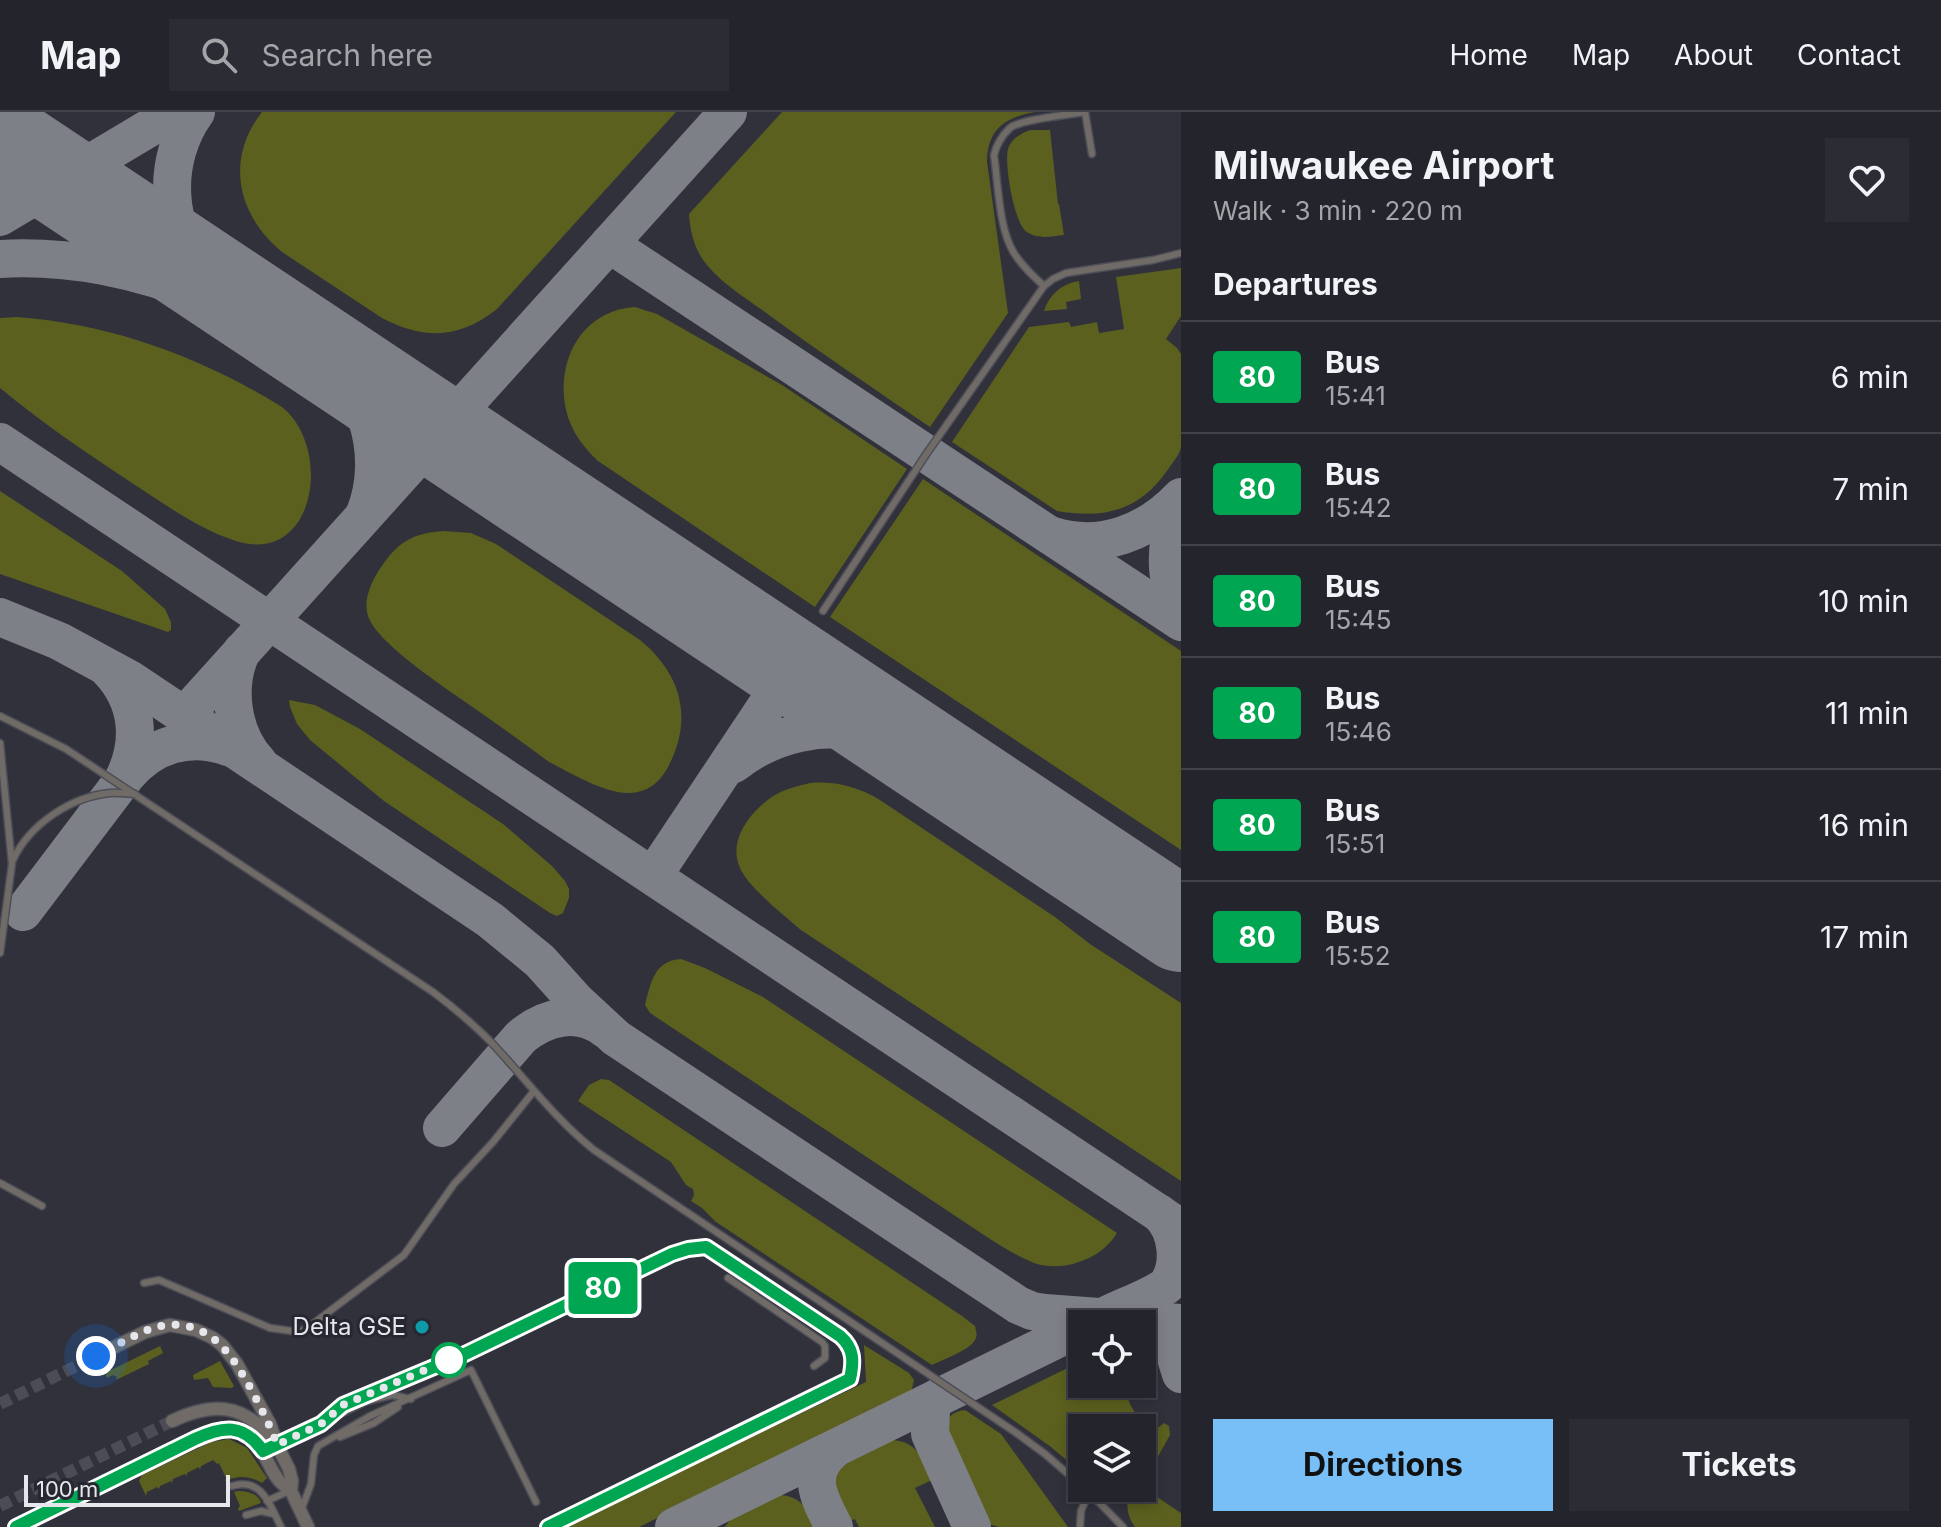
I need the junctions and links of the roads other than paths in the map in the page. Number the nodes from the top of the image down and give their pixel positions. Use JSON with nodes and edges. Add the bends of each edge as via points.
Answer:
{"nodes":[{"id":1,"x":1085,"y":112,"type":"edge"},
{"id":2,"x":1092,"y":154,"type":"dead end"},
{"id":3,"x":1181,"y":253,"type":"edge"},
{"id":4,"x":1044,"y":286,"type":"junction"},
{"id":5,"x":823,"y":611,"type":"dead end"},
{"id":6,"x":0,"y":716,"type":"edge"},
{"id":7,"x":0,"y":743,"type":"edge"},
{"id":8,"x":138,"y":795,"type":"junction"},
{"id":9,"x":12,"y":864,"type":"junction"},
{"id":10,"x":0,"y":953,"type":"edge"},
{"id":11,"x":534,"y":1091,"type":"junction"},
{"id":12,"x":0,"y":1183,"type":"edge"},
{"id":13,"x":42,"y":1206,"type":"dead end"},
{"id":14,"x":728,"y":1278,"type":"dead end"},
{"id":15,"x":144,"y":1283,"type":"dead end"},
{"id":16,"x":96,"y":1356,"type":"tunnel mouth"},
{"id":17,"x":814,"y":1366,"type":"dead end"},
{"id":18,"x":411,"y":1399,"type":"junction"},
{"id":19,"x":172,"y":1421,"type":"tunnel mouth"},
{"id":20,"x":325,"y":1422,"type":"junction"},
{"id":21,"x":277,"y":1445,"type":"junction"},
{"id":22,"x":263,"y":1451,"type":"junction"},
{"id":23,"x":1068,"y":1474,"type":"edge"},
{"id":24,"x":232,"y":1486,"type":"dead end"},
{"id":25,"x":291,"y":1491,"type":"junction"},
{"id":26,"x":267,"y":1501,"type":"junction"},
{"id":27,"x":536,"y":1502,"type":"dead end"},
{"id":28,"x":1083,"y":1502,"type":"edge"},
{"id":29,"x":1099,"y":1502,"type":"edge"},
{"id":30,"x":301,"y":1511,"type":"junction"},
{"id":31,"x":274,"y":1514,"type":"junction"},
{"id":32,"x":246,"y":1515,"type":"dead end"},
{"id":33,"x":16,"y":1527,"type":"edge"},
{"id":34,"x":281,"y":1527,"type":"edge"},
{"id":35,"x":308,"y":1527,"type":"edge"},
{"id":36,"x":548,"y":1527,"type":"edge"},
{"id":37,"x":1080,"y":1527,"type":"edge"},
{"id":38,"x":1123,"y":1527,"type":"edge"}],
"edges":[{"from":1,"to":2,"type":"lane"},
{"from":1,"to":4,"type":"lane","via":[[1012,126],[994,155],[1005,232],[1013,252]]},
{"from":3,"to":4,"type":"lane","via":[[1066,273]]},
{"from":4,"to":5,"type":"lane"},
{"from":6,"to":8,"type":"lane","via":[[66,749]]},
{"from":7,"to":9,"type":"lane"},
{"from":8,"to":9,"type":"lane","via":[[95,796],[49,817],[25,838]]},
{"from":8,"to":11,"type":"lane","via":[[433,992],[475,1026]]},
{"from":9,"to":10,"type":"lane"},
{"from":11,"to":15,"type":"lane","via":[[446,1194],[409,1249],[306,1329],[270,1328],[159,1280]]},
{"from":11,"to":23,"type":"lane","via":[[594,1150],[1015,1432]]},
{"from":12,"to":13,"type":"lane"},
{"from":14,"to":17,"type":"lane","via":[[822,1342],[825,1358]]},
{"from":16,"to":21,"type":"street","via":[[162,1326],[204,1333],[237,1364]]},
{"from":18,"to":20,"type":"lane","via":[[392,1395],[367,1401]]},
{"from":18,"to":27,"type":"lane","via":[[471,1370]]},
{"from":18,"to":30,"type":"lane","via":[[318,1446]]},
{"from":19,"to":21,"type":"street","via":[[201,1409],[228,1410],[256,1423]]},
{"from":20,"to":21,"type":"lane"},
{"from":20,"to":36,"type":"lane","via":[[343,1405],[688,1249],[706,1247],[847,1342],[852,1352],[850,1379]]},
{"from":21,"to":22,"type":"lane"},
{"from":21,"to":25,"type":"street","via":[[289,1469]]},
{"from":22,"to":25,"type":"street","via":[[277,1479]]},
{"from":22,"to":33,"type":"street","via":[[229,1428],[206,1433]]},
{"from":24,"to":26,"type":"lane","via":[[254,1486]]},
{"from":25,"to":26,"type":"lane"},
{"from":25,"to":30,"type":"street"},
{"from":26,"to":31,"type":"lane"},
{"from":28,"to":37,"type":"lane"},
{"from":29,"to":38,"type":"lane"},
{"from":30,"to":35,"type":"street"},
{"from":31,"to":32,"type":"lane"},
{"from":31,"to":34,"type":"lane"}]}
